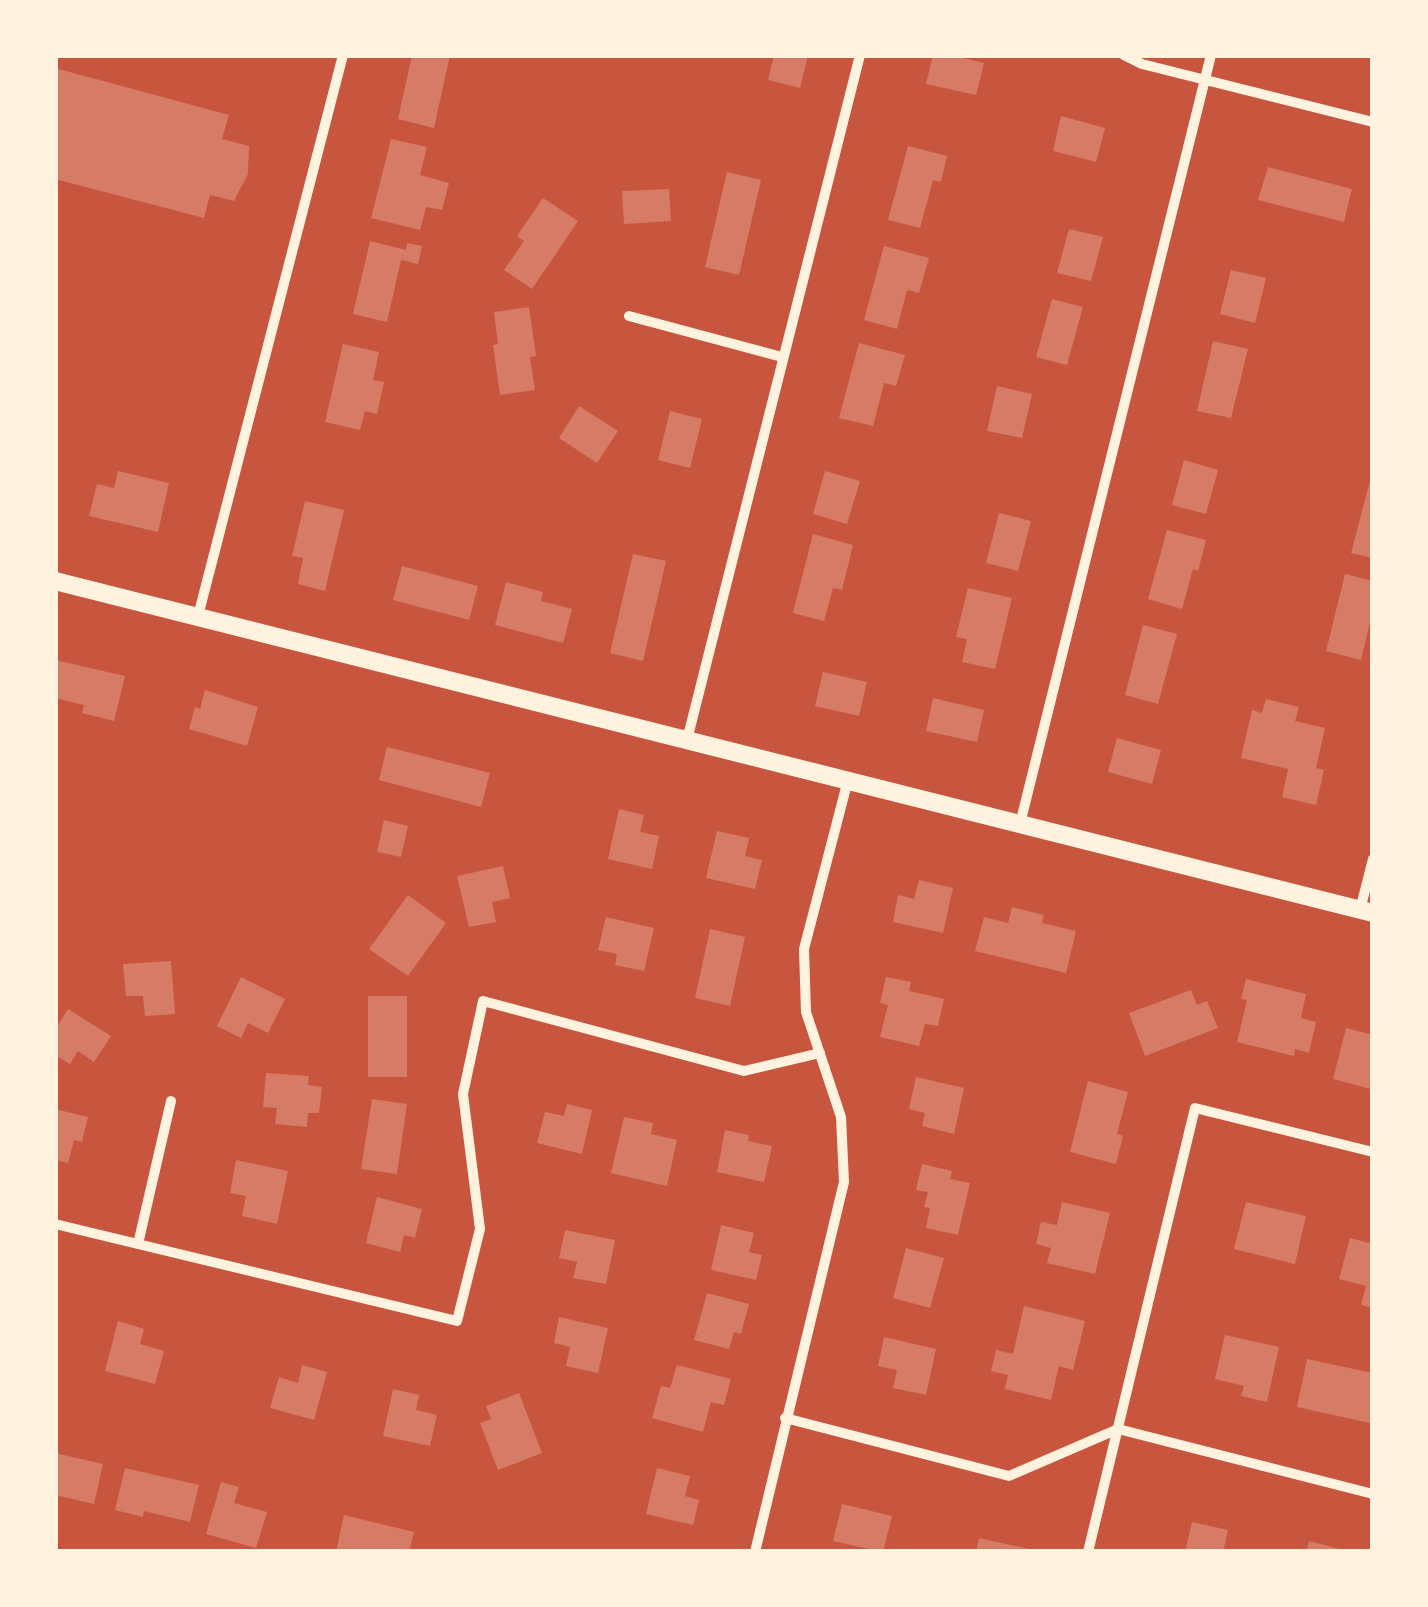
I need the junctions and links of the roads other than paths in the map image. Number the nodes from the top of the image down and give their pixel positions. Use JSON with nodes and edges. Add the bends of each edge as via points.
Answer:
{"nodes":[{"id":1,"x":342,"y":55,"type":"edge"},
{"id":2,"x":860,"y":55,"type":"edge"},
{"id":3,"x":1124,"y":55,"type":"edge"},
{"id":4,"x":1212,"y":55,"type":"edge"},
{"id":5,"x":1206,"y":80,"type":"junction"},
{"id":6,"x":1373,"y":122,"type":"edge"},
{"id":7,"x":628,"y":316,"type":"dead end"},
{"id":8,"x":782,"y":357,"type":"junction"},
{"id":9,"x":55,"y":581,"type":"edge"},
{"id":10,"x":198,"y":616,"type":"junction"},
{"id":11,"x":686,"y":740,"type":"junction"},
{"id":12,"x":848,"y":780,"type":"junction"},
{"id":13,"x":1020,"y":824,"type":"junction"},
{"id":14,"x":1373,"y":859,"type":"edge"},
{"id":15,"x":1366,"y":911,"type":"edge"},
{"id":16,"x":820,"y":1054,"type":"junction"},
{"id":17,"x":171,"y":1101,"type":"dead end"},
{"id":18,"x":1373,"y":1152,"type":"edge"},
{"id":19,"x":55,"y":1224,"type":"edge"},
{"id":20,"x":138,"y":1244,"type":"junction"},
{"id":21,"x":786,"y":1418,"type":"junction"},
{"id":22,"x":1118,"y":1429,"type":"junction"},
{"id":23,"x":1373,"y":1494,"type":"edge"},
{"id":24,"x":755,"y":1552,"type":"edge"},
{"id":25,"x":1088,"y":1552,"type":"edge"}],
"edges":[{"from":1,"to":10,"type":"street"},
{"from":2,"to":8,"type":"street"},
{"from":3,"to":5,"type":"street"},
{"from":4,"to":5,"type":"street"},
{"from":5,"to":6,"type":"street"},
{"from":5,"to":13,"type":"street"},
{"from":7,"to":8,"type":"street"},
{"from":8,"to":11,"type":"street"},
{"from":9,"to":10,"type":"street"},
{"from":10,"to":11,"type":"street"},
{"from":11,"to":12,"type":"street"},
{"from":12,"to":13,"type":"street"},
{"from":12,"to":16,"type":"street","via":[[804,949],[806,1012]]},
{"from":13,"to":15,"type":"street"},
{"from":14,"to":15,"type":"street"},
{"from":16,"to":20,"type":"street","via":[[744,1070],[482,1001],[463,1094],[480,1229],[457,1321]]},
{"from":16,"to":21,"type":"street","via":[[841,1118],[844,1182]]},
{"from":17,"to":20,"type":"street"},
{"from":18,"to":22,"type":"street","via":[[1195,1108]]},
{"from":19,"to":20,"type":"street"},
{"from":21,"to":22,"type":"street","via":[[1009,1476]]},
{"from":21,"to":24,"type":"street"},
{"from":22,"to":23,"type":"street"},
{"from":22,"to":25,"type":"street"}]}
